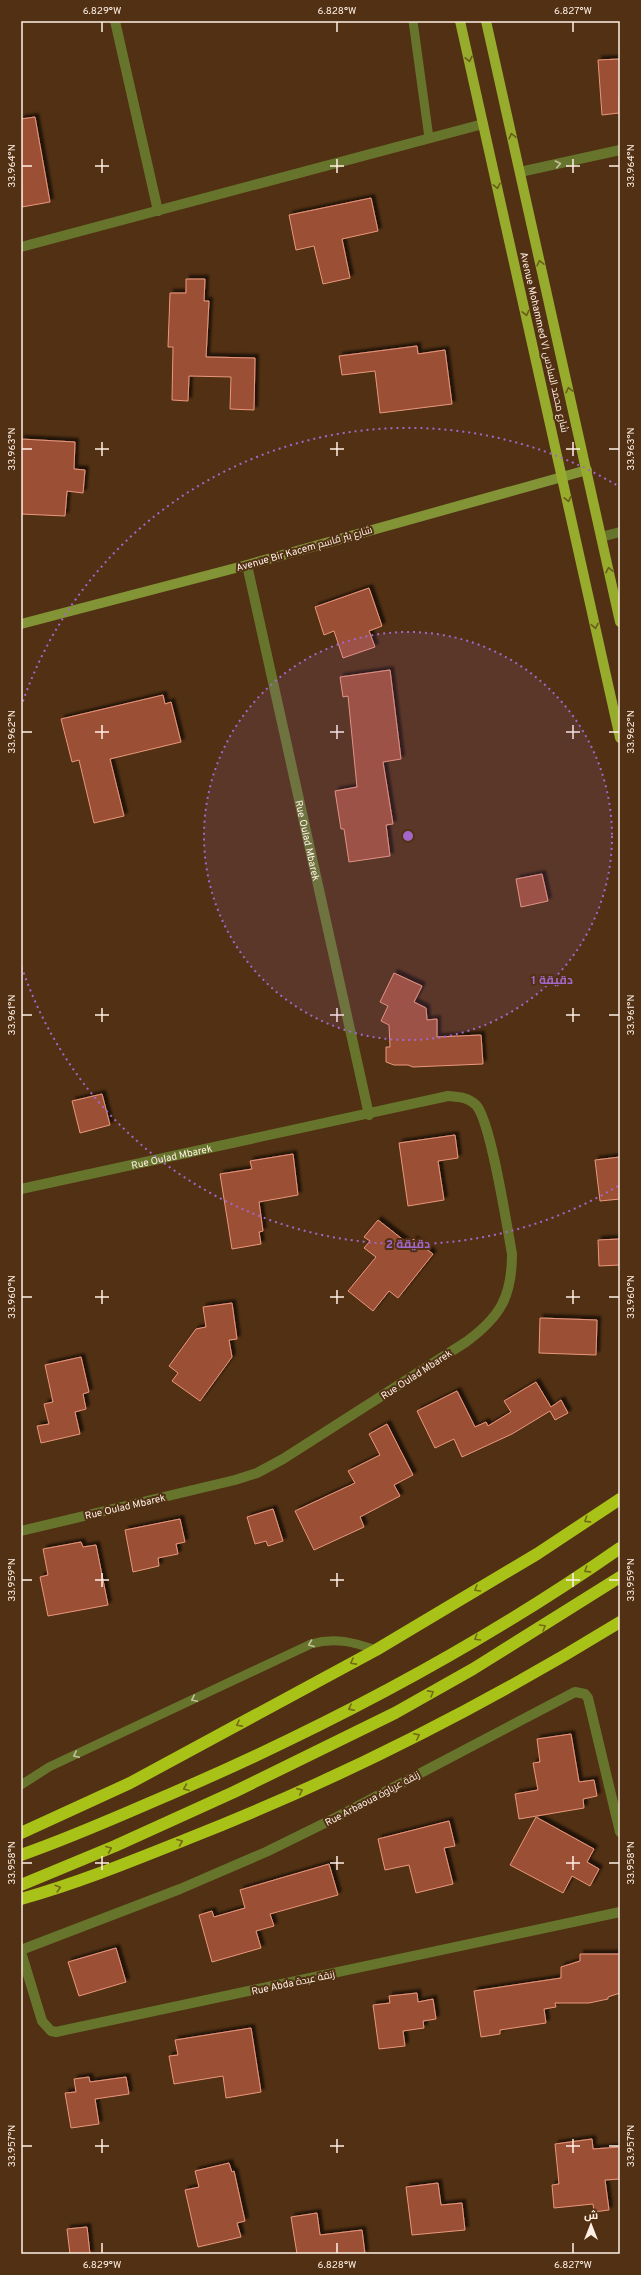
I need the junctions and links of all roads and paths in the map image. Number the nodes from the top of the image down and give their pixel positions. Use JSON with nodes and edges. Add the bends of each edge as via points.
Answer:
{"nodes":[{"id":1,"x":115,"y":21,"type":"edge"},
{"id":2,"x":413,"y":21,"type":"edge"},
{"id":3,"x":460,"y":21,"type":"edge"},
{"id":4,"x":486,"y":21,"type":"edge"},
{"id":5,"x":483,"y":124,"type":"junction"},
{"id":6,"x":429,"y":138,"type":"junction"},
{"id":7,"x":620,"y":150,"type":"edge"},
{"id":8,"x":520,"y":172,"type":"junction"},
{"id":9,"x":158,"y":211,"type":"junction"},
{"id":10,"x":21,"y":247,"type":"edge"},
{"id":11,"x":587,"y":470,"type":"junction"},
{"id":12,"x":562,"y":476,"type":"junction"},
{"id":13,"x":620,"y":532,"type":"edge"},
{"id":14,"x":601,"y":537,"type":"junction"},
{"id":15,"x":247,"y":565,"type":"junction"},
{"id":16,"x":620,"y":622,"type":"edge"},
{"id":17,"x":21,"y":624,"type":"edge"},
{"id":18,"x":620,"y":738,"type":"edge"},
{"id":19,"x":369,"y":1115,"type":"junction"},
{"id":20,"x":21,"y":1189,"type":"edge"},
{"id":21,"x":620,"y":1499,"type":"edge"},
{"id":22,"x":21,"y":1531,"type":"edge"},
{"id":23,"x":620,"y":1548,"type":"edge"},
{"id":24,"x":620,"y":1577,"type":"edge"},
{"id":25,"x":620,"y":1622,"type":"edge"},
{"id":26,"x":376,"y":1650,"type":"junction"},
{"id":27,"x":21,"y":1785,"type":"edge"},
{"id":28,"x":620,"y":1832,"type":"edge"},
{"id":29,"x":21,"y":1833,"type":"edge"},
{"id":30,"x":21,"y":1855,"type":"edge"},
{"id":31,"x":21,"y":1885,"type":"edge"},
{"id":32,"x":21,"y":1899,"type":"edge"},
{"id":33,"x":620,"y":1912,"type":"edge"},
{"id":34,"x":21,"y":1951,"type":"edge"}],
"edges":[{"from":1,"to":9,"type":"street"},
{"from":2,"to":6,"type":"lane"},
{"from":3,"to":5,"type":"main road","name":"Avenue Mohammed VI شارع محمد السادس","one_way":true},
{"from":8,"to":4,"type":"main road","name":"Avenue Mohammed VI شارع محمد السادس","one_way":true},
{"from":5,"to":6,"type":"street"},
{"from":5,"to":12,"type":"main road","name":"Avenue Mohammed VI شارع محمد السادس","one_way":true},
{"from":6,"to":9,"type":"street"},
{"from":8,"to":7,"type":"street","one_way":true},
{"from":11,"to":8,"type":"main road","name":"Avenue Mohammed VI شارع محمد السادس","one_way":true},
{"from":9,"to":10,"type":"street"},
{"from":11,"to":12,"type":"street","name":"Avenue Bir Kacem شارع بئر قاسم"},
{"from":11,"to":14,"type":"main road","name":"Avenue Mohammed VI شارع محمد السادس"},
{"from":12,"to":15,"type":"street","name":"Avenue Bir Kacem شارع بئر قاسم"},
{"from":12,"to":18,"type":"main road","name":"Avenue Mohammed VI شارع محمد السادس","one_way":true},
{"from":13,"to":14,"type":"street"},
{"from":16,"to":14,"type":"main road","name":"Avenue Mohammed VI شارع محمد السادس","one_way":true},
{"from":15,"to":17,"type":"street","name":"Avenue Bir Kacem شارع بئر قاسم"},
{"from":15,"to":19,"type":"street","name":"Rue Oulad Mbarek"},
{"from":19,"to":20,"type":"street","name":"Rue Oulad Mbarek"},
{"from":19,"to":22,"type":"street","name":"Rue Oulad Mbarek","via":[[448,1096],[470,1099],[478,1107],[488,1130],[512,1254],[508,1292],[499,1312],[485,1328],[466,1342],[283,1460],[257,1473]]},
{"from":21,"to":26,"type":"highway","one_way":true,"via":[[537,1554]]},
{"from":23,"to":30,"type":"highway","one_way":true,"via":[[535,1604],[458,1650],[302,1734],[113,1819]]},
{"from":31,"to":24,"type":"highway","one_way":true,"via":[[234,1792],[388,1716],[479,1666]]},
{"from":32,"to":25,"type":"highway","one_way":true,"via":[[95,1876],[242,1818],[376,1757],[515,1684]]},
{"from":26,"to":27,"type":"lane","one_way":true,"via":[[344,1640],[332,1639],[312,1644],[49,1767]]},
{"from":26,"to":29,"type":"highway","one_way":true,"via":[[130,1783]]},
{"from":28,"to":34,"type":"street","name":"Rue Arbaoua زنقة عرباوة","via":[[588,1698],[585,1694],[575,1692],[266,1852],[180,1889]]},
{"from":33,"to":34,"type":"street","name":"Rue Abda زنقة عبدة","via":[[56,2032],[51,2031],[42,2021]]}]}
